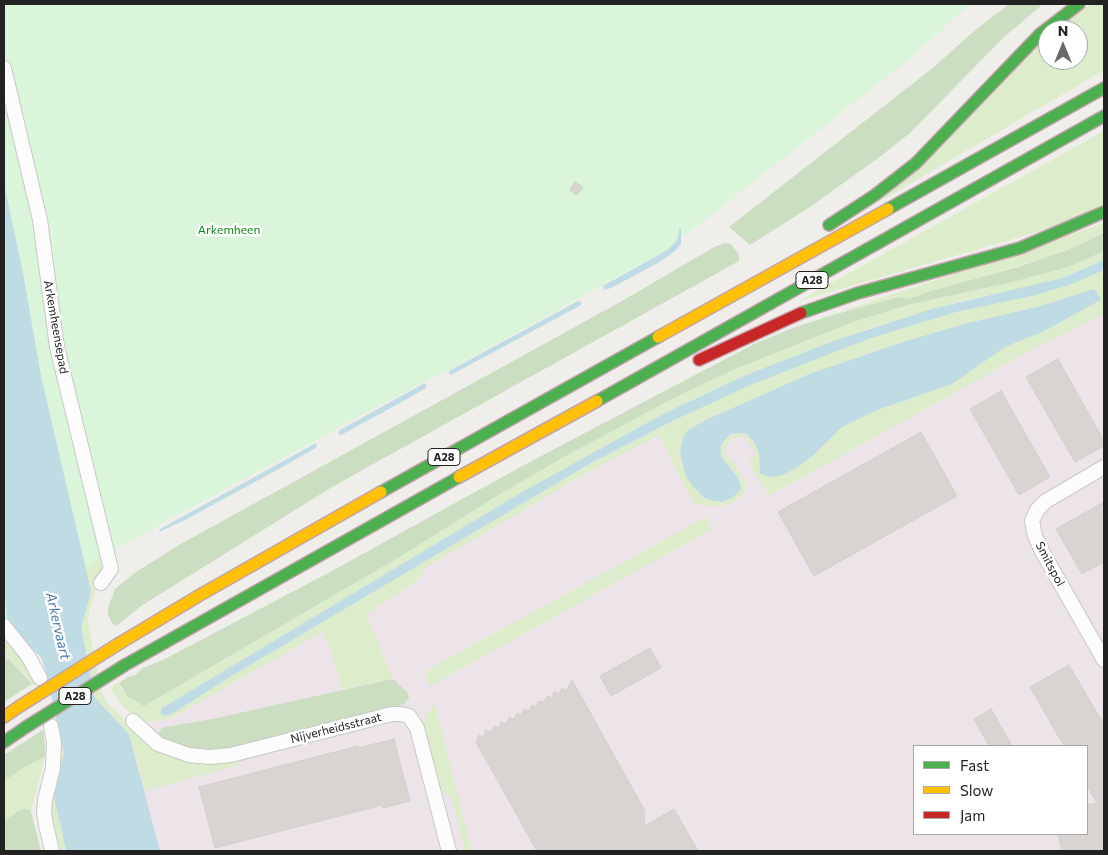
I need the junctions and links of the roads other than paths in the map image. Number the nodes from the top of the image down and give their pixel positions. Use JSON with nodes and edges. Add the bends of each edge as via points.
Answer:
{"nodes":[{"id":1,"x":1079,"y":4,"type":"edge"},
{"id":2,"x":4,"y":68,"type":"edge"},
{"id":3,"x":1104,"y":88,"type":"edge"},
{"id":4,"x":1104,"y":116,"type":"edge"},
{"id":5,"x":1104,"y":212,"type":"edge"},
{"id":6,"x":823,"y":229,"type":"dead end"},
{"id":7,"x":800,"y":245,"type":"dead end"},
{"id":8,"x":689,"y":320,"type":"junction"},
{"id":9,"x":686,"y":366,"type":"dead end"},
{"id":10,"x":668,"y":374,"type":"dead end"},
{"id":11,"x":520,"y":443,"type":"junction"},
{"id":12,"x":1104,"y":467,"type":"edge"},
{"id":13,"x":101,"y":583,"type":"dead end"},
{"id":14,"x":4,"y":626,"type":"edge"},
{"id":15,"x":1104,"y":660,"type":"edge"},
{"id":16,"x":40,"y":678,"type":"dead end"},
{"id":17,"x":4,"y":717,"type":"edge"},
{"id":18,"x":133,"y":721,"type":"dead end"},
{"id":19,"x":51,"y":726,"type":"dead end"},
{"id":20,"x":4,"y":742,"type":"edge"},
{"id":21,"x":52,"y":851,"type":"edge"},
{"id":22,"x":449,"y":851,"type":"edge"}],
"edges":[{"from":1,"to":6,"type":"highway","via":[[1040,34],[916,163]]},
{"from":2,"to":13,"type":"street","name":"Arkemheensepad","via":[[40,220],[57,347],[111,569]]},
{"from":3,"to":8,"type":"highway","number":"A28"},
{"from":4,"to":11,"type":"highway","number":"A28"},
{"from":5,"to":9,"type":"highway","number":"A28","via":[[1020,248],[858,293],[807,311]]},
{"from":7,"to":8,"type":"highway","number":"A28"},
{"from":8,"to":17,"type":"highway","number":"A28","bridge":true,"via":[[216,586]]},
{"from":10,"to":11,"type":"highway","number":"A28"},
{"from":11,"to":20,"type":"highway","number":"A28","bridge":true,"via":[[125,665]]},
{"from":12,"to":15,"type":"street","name":"Smitspol","via":[[1046,501],[1036,510],[1032,521],[1043,553]]},
{"from":14,"to":16,"type":"street","via":[[28,656]]},
{"from":18,"to":22,"type":"street","name":"Nijverheidsstraat","via":[[158,744],[189,756],[210,757],[231,755],[392,714],[409,716],[418,728]]},
{"from":19,"to":21,"type":"street","via":[[54,768],[44,812]]}]}
